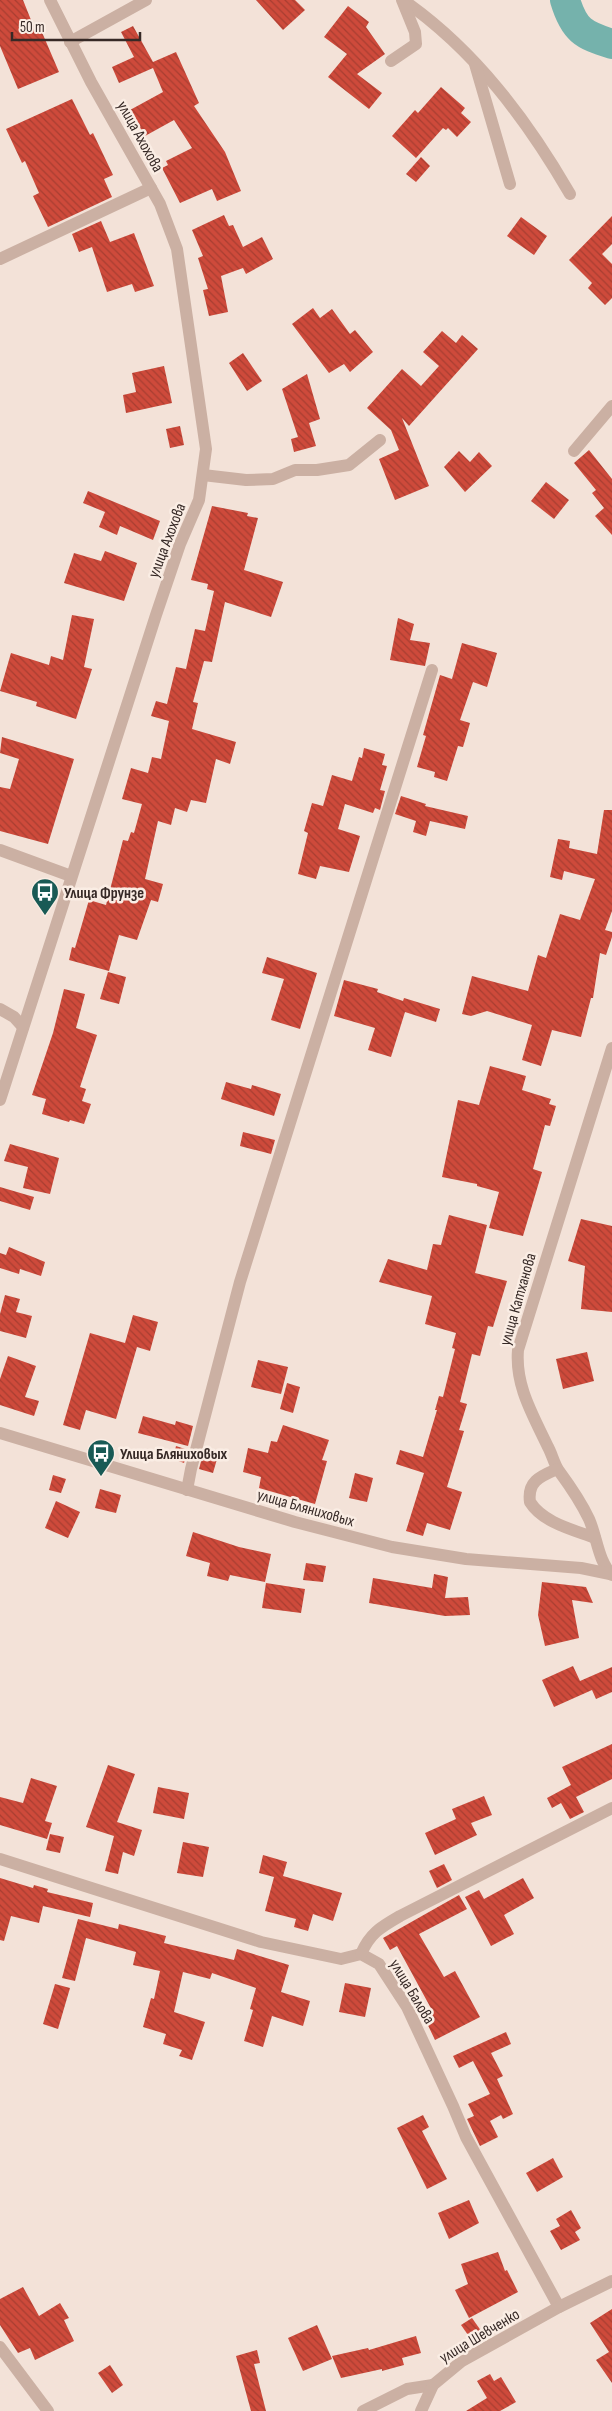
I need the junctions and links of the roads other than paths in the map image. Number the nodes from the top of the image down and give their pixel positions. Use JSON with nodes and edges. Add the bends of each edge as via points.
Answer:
{"nodes":[{"id":1,"x":50,"y":0,"type":"edge"},
{"id":2,"x":146,"y":0,"type":"edge"},
{"id":3,"x":403,"y":0,"type":"edge"},
{"id":4,"x":70,"y":42,"type":"junction"},
{"id":5,"x":391,"y":61,"type":"dead end"},
{"id":6,"x":475,"y":64,"type":"junction"},
{"id":7,"x":510,"y":184,"type":"dead end"},
{"id":8,"x":151,"y":188,"type":"junction"},
{"id":9,"x":570,"y":194,"type":"dead end"},
{"id":10,"x":0,"y":258,"type":"edge"},
{"id":11,"x":612,"y":406,"type":"edge"},
{"id":12,"x":380,"y":440,"type":"dead end"},
{"id":13,"x":574,"y":451,"type":"dead end"},
{"id":14,"x":204,"y":475,"type":"junction"},
{"id":15,"x":432,"y":670,"type":"dead end"},
{"id":16,"x":0,"y":850,"type":"edge"},
{"id":17,"x":71,"y":876,"type":"junction"},
{"id":18,"x":0,"y":1009,"type":"edge"},
{"id":19,"x":24,"y":1027,"type":"junction"},
{"id":20,"x":612,"y":1048,"type":"edge"},
{"id":21,"x":0,"y":1100,"type":"edge"},
{"id":22,"x":0,"y":1433,"type":"edge"},
{"id":23,"x":557,"y":1469,"type":"junction"},
{"id":24,"x":187,"y":1490,"type":"junction"},
{"id":25,"x":595,"y":1538,"type":"junction"},
{"id":26,"x":611,"y":1575,"type":"edge"},
{"id":27,"x":612,"y":1808,"type":"edge"},
{"id":28,"x":0,"y":1859,"type":"edge"},
{"id":29,"x":362,"y":1954,"type":"junction"},
{"id":30,"x":612,"y":2281,"type":"edge"},
{"id":31,"x":559,"y":2307,"type":"junction"},
{"id":32,"x":0,"y":2347,"type":"edge"},
{"id":33,"x":432,"y":2386,"type":"junction"},
{"id":34,"x":48,"y":2411,"type":"edge"},
{"id":35,"x":363,"y":2411,"type":"edge"},
{"id":36,"x":421,"y":2411,"type":"edge"}],
"edges":[{"from":1,"to":4,"type":"street","name":"улица Ахохова"},
{"from":2,"to":4,"type":"street"},
{"from":3,"to":5,"type":"street","via":[[416,44]]},
{"from":3,"to":6,"type":"street","via":[[454,40]]},
{"from":4,"to":8,"type":"street","name":"улица Ахохова"},
{"from":6,"to":7,"type":"street"},
{"from":6,"to":9,"type":"street","via":[[508,100]]},
{"from":8,"to":10,"type":"street"},
{"from":8,"to":14,"type":"street","name":"улица Ахохова","via":[[177,249],[204,431]]},
{"from":11,"to":13,"type":"street"},
{"from":12,"to":14,"type":"street","via":[[349,465],[296,470],[273,479],[246,480]]},
{"from":14,"to":17,"type":"street","name":"улица Ахохова","via":[[199,500],[177,553]]},
{"from":15,"to":24,"type":"street","via":[[240,1282]]},
{"from":16,"to":17,"type":"street"},
{"from":17,"to":19,"type":"street","name":"улица Ахохова"},
{"from":18,"to":19,"type":"street"},
{"from":19,"to":21,"type":"street","name":"улица Ахохова"},
{"from":20,"to":23,"type":"street","name":"улица Катханова","via":[[518,1350],[521,1388]]},
{"from":22,"to":24,"type":"street","name":"улица Бляниховых"},
{"from":23,"to":25,"type":"street","name":"улица Катханова","via":[[584,1509]]},
{"from":23,"to":25,"type":"street","via":[[531,1485],[530,1502],[553,1521]]},
{"from":24,"to":26,"type":"street","name":"улица Бляниховых","via":[[392,1547],[466,1559],[581,1568]]},
{"from":25,"to":26,"type":"street","name":"улица Катханова"},
{"from":27,"to":29,"type":"street","via":[[375,1930]]},
{"from":28,"to":29,"type":"street","via":[[261,1942],[341,1959]]},
{"from":29,"to":31,"type":"street","name":"улица Балова","via":[[379,1964],[406,2007],[496,2196]]},
{"from":30,"to":31,"type":"street","name":"улица Шевченко"},
{"from":31,"to":33,"type":"street","name":"улица Шевченко","via":[[462,2362]]},
{"from":32,"to":34,"type":"street"},
{"from":33,"to":35,"type":"street","name":"улица Шевченко","via":[[406,2389]]},
{"from":33,"to":36,"type":"street"}]}
